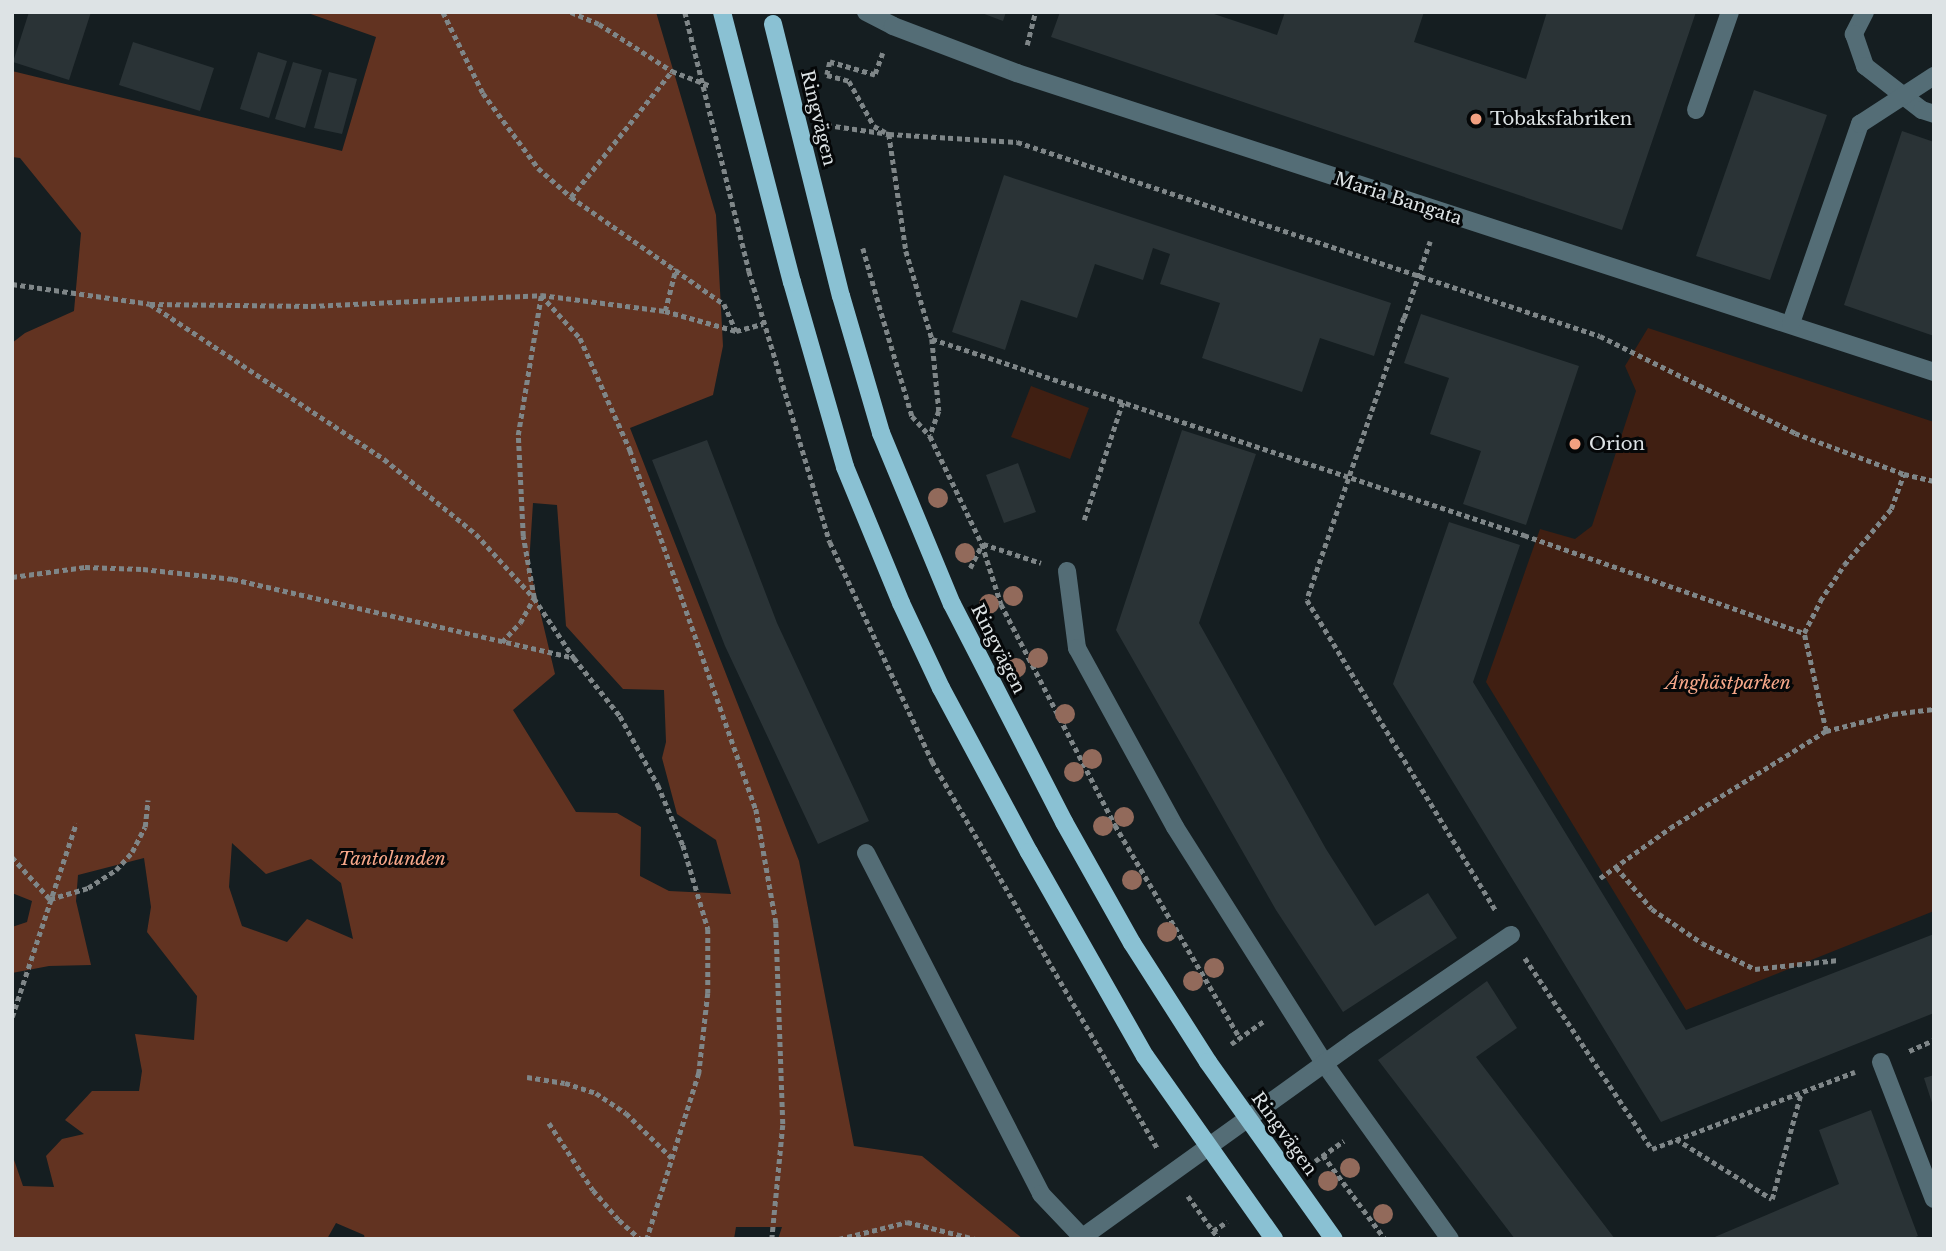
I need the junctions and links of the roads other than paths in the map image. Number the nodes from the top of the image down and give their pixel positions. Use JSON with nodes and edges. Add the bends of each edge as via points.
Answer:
{"nodes":[{"id":1,"x":722,"y":12,"type":"edge"},
{"id":2,"x":866,"y":12,"type":"edge"},
{"id":3,"x":1730,"y":12,"type":"edge"},
{"id":4,"x":1865,"y":12,"type":"edge"},
{"id":5,"x":771,"y":18,"type":"edge"},
{"id":6,"x":1934,"y":76,"type":"edge"},
{"id":7,"x":1696,"y":110,"type":"dead end"},
{"id":8,"x":1934,"y":114,"type":"edge"},
{"id":9,"x":1791,"y":323,"type":"junction"},
{"id":10,"x":1934,"y":372,"type":"edge"},
{"id":11,"x":1067,"y":571,"type":"road end"},
{"id":12,"x":866,"y":853,"type":"dead end"},
{"id":13,"x":1511,"y":935,"type":"dead end"},
{"id":14,"x":1881,"y":1062,"type":"road end"},
{"id":15,"x":1324,"y":1063,"type":"junction"},
{"id":16,"x":1247,"y":1121,"type":"junction"},
{"id":17,"x":1209,"y":1149,"type":"junction"},
{"id":18,"x":1934,"y":1199,"type":"edge"},
{"id":19,"x":1081,"y":1238,"type":"edge"},
{"id":20,"x":1274,"y":1239,"type":"edge"},
{"id":21,"x":1334,"y":1239,"type":"edge"},
{"id":22,"x":1450,"y":1239,"type":"edge"}],
"edges":[{"from":1,"to":17,"type":"main road","bridge":true,"via":[[845,467],[901,603],[1029,852],[1145,1056]]},
{"from":2,"to":9,"type":"street","name":"Maria Bangata","via":[[1017,72],[1440,213]]},
{"from":3,"to":7,"type":"street"},
{"from":4,"to":8,"type":"street","via":[[1854,34],[1865,66],[1922,110]]},
{"from":5,"to":16,"type":"main road","name":"Ringvägen","bridge":true,"via":[[841,296],[881,433],[952,604],[1132,943]]},
{"from":6,"to":9,"type":"street","bridge":true,"via":[[1860,124]]},
{"from":9,"to":10,"type":"street","name":"Maria Bangata"},
{"from":11,"to":15,"type":"street","via":[[1077,648],[1175,827]]},
{"from":12,"to":19,"type":"street","via":[[1041,1194]]},
{"from":13,"to":15,"type":"street"},
{"from":14,"to":18,"type":"street"},
{"from":15,"to":16,"type":"street"},
{"from":15,"to":22,"type":"street"},
{"from":16,"to":17,"type":"street"},
{"from":16,"to":21,"type":"main road","name":"Ringvägen"},
{"from":17,"to":19,"type":"street"},
{"from":17,"to":20,"type":"main road"}]}
